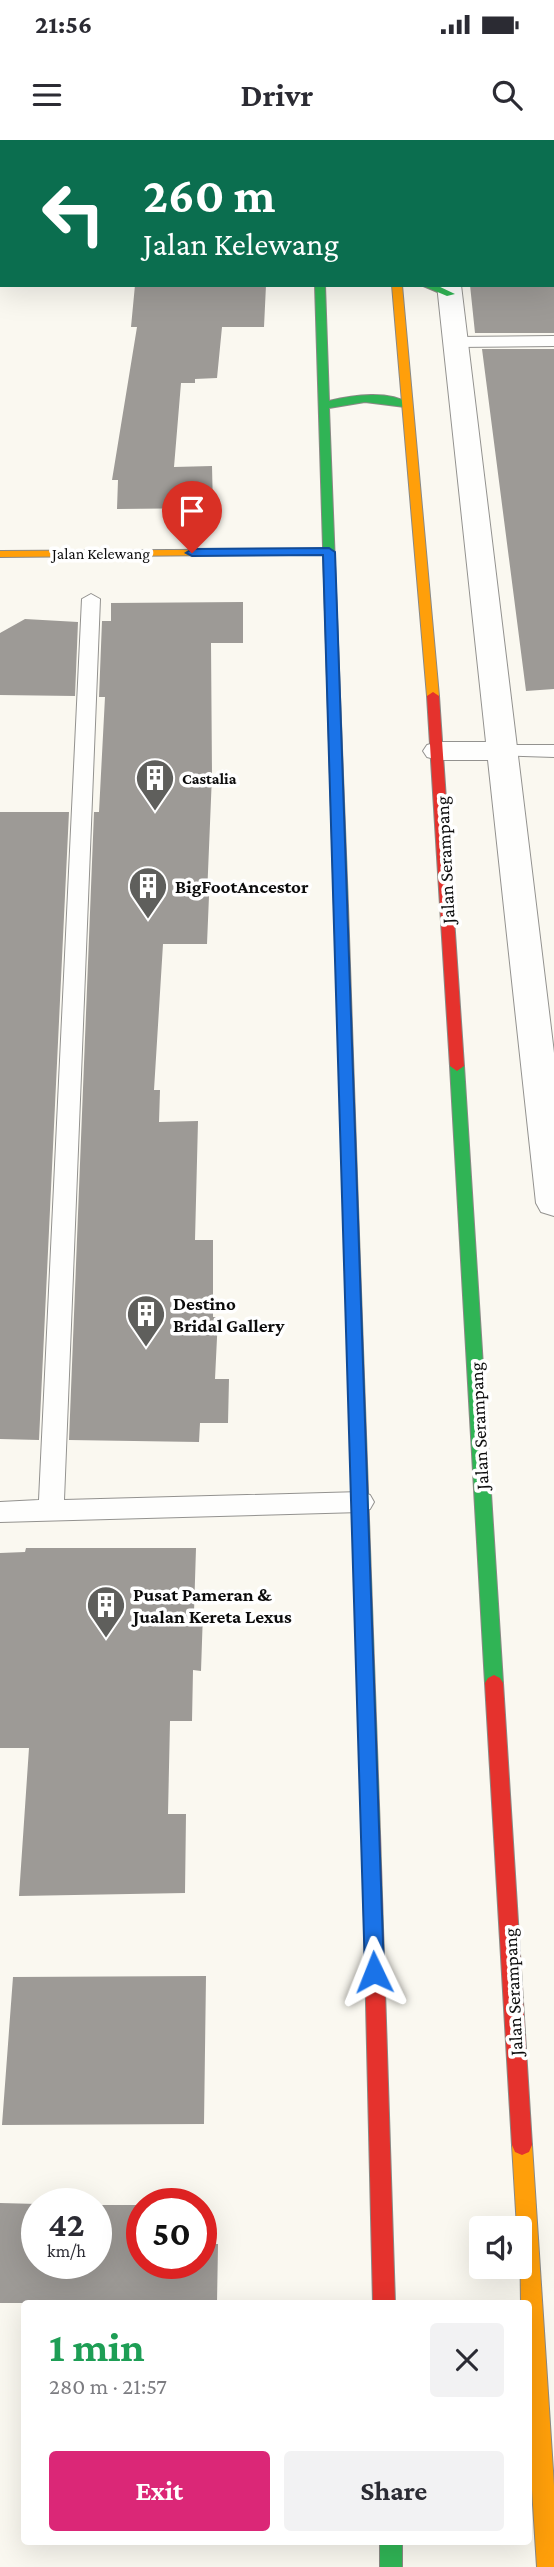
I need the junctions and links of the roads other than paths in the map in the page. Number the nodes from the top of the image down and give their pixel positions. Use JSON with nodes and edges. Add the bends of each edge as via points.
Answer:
{"nodes":[{"id":1,"x":320,"y":287,"type":"edge"},
{"id":2,"x":397,"y":287,"type":"edge"},
{"id":3,"x":442,"y":288,"type":"edge"},
{"id":4,"x":554,"y":341,"type":"edge"},
{"id":5,"x":457,"y":342,"type":"junction"},
{"id":6,"x":405,"y":404,"type":"junction"},
{"id":7,"x":325,"y":406,"type":"junction"},
{"id":8,"x":329,"y":552,"type":"junction"},
{"id":9,"x":0,"y":554,"type":"edge"},
{"id":10,"x":91,"y":599,"type":"dead end"},
{"id":11,"x":438,"y":751,"type":"junction"},
{"id":12,"x":503,"y":751,"type":"junction"},
{"id":13,"x":554,"y":751,"type":"edge"},
{"id":14,"x":554,"y":1203,"type":"edge"},
{"id":15,"x":361,"y":1502,"type":"junction"},
{"id":16,"x":51,"y":1510,"type":"junction"},
{"id":17,"x":0,"y":1512,"type":"edge"},
{"id":18,"x":384,"y":2300,"type":"edge"},
{"id":19,"x":532,"y":2300,"type":"edge"},
{"id":20,"x":532,"y":2303,"type":"edge"},
{"id":21,"x":390,"y":2545,"type":"edge"},
{"id":22,"x":391,"y":2567,"type":"edge"},
{"id":23,"x":548,"y":2567,"type":"edge"}],
"edges":[{"from":1,"to":7,"type":"main road"},
{"from":2,"to":6,"type":"main road","name":"Jalan Serampang"},
{"from":3,"to":5,"type":"street"},
{"from":4,"to":5,"type":"lane"},
{"from":5,"to":12,"type":"street"},
{"from":6,"to":7,"type":"main road","via":[[361,396]]},
{"from":6,"to":11,"type":"main road","name":"Jalan Serampang"},
{"from":7,"to":8,"type":"main road"},
{"from":8,"to":9,"type":"main road","name":"Jalan Kelewang"},
{"from":8,"to":15,"type":"main road"},
{"from":10,"to":16,"type":"lane"},
{"from":11,"to":12,"type":"street"},
{"from":11,"to":19,"type":"main road","name":"Jalan Serampang"},
{"from":12,"to":13,"type":"lane"},
{"from":12,"to":14,"type":"street"},
{"from":15,"to":16,"type":"lane"},
{"from":15,"to":18,"type":"main road"},
{"from":16,"to":17,"type":"lane"},
{"from":20,"to":23,"type":"main road","name":"Jalan Serampang"},
{"from":21,"to":22,"type":"main road"}]}
